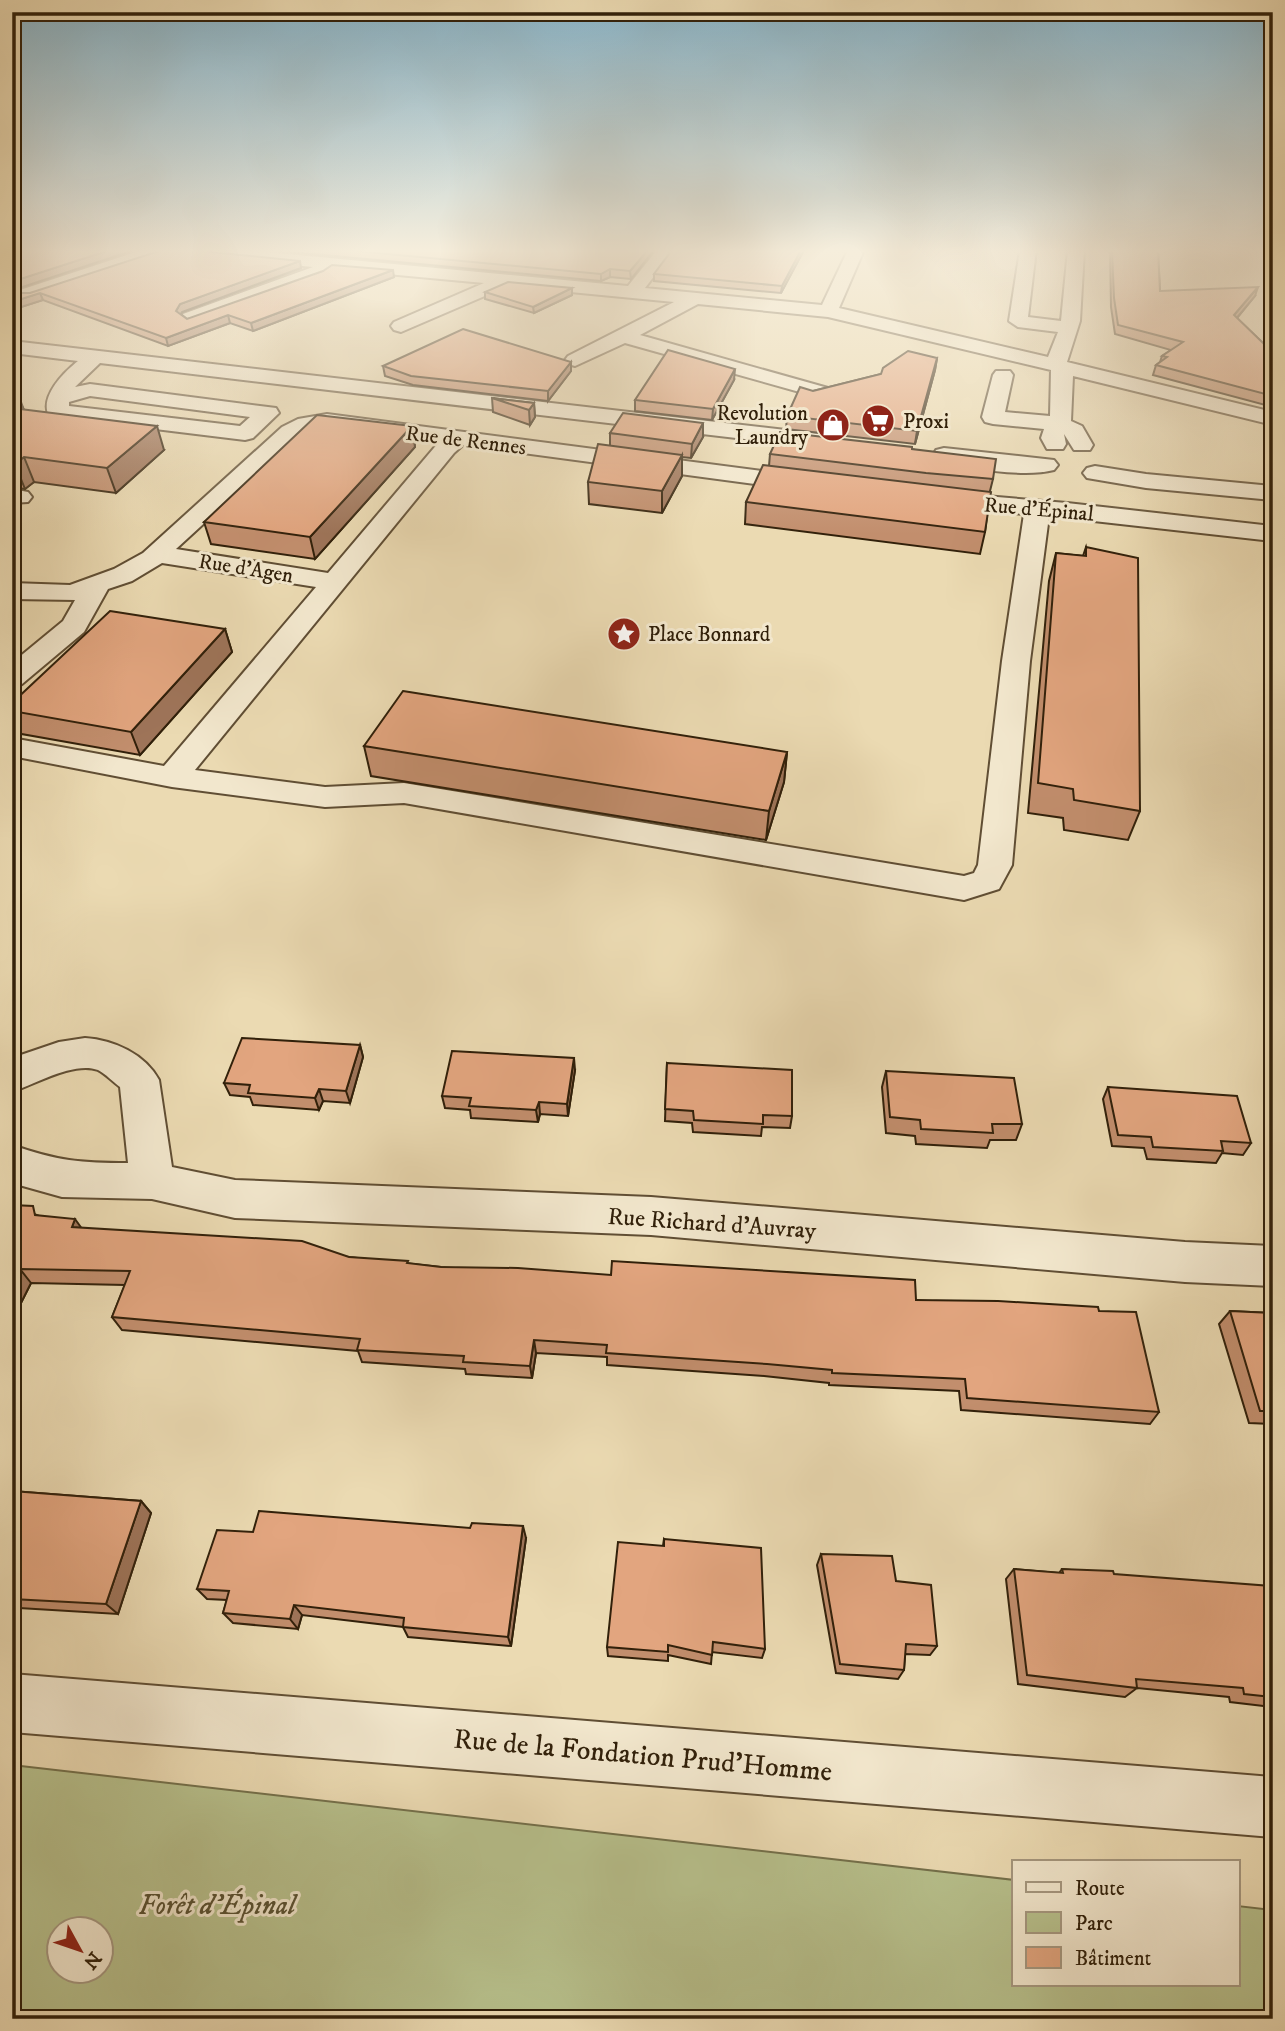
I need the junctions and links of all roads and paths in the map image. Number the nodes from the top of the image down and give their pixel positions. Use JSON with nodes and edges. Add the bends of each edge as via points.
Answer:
{"nodes":[{"id":1,"x":606,"y":345,"type":"edge"},
{"id":2,"x":655,"y":345,"type":"edge"},
{"id":3,"x":968,"y":345,"type":"edge"},
{"id":4,"x":1062,"y":345,"type":"edge"},
{"id":5,"x":12,"y":347,"type":"edge"},
{"id":6,"x":96,"y":357,"type":"junction"},
{"id":7,"x":575,"y":360,"type":"dead end"},
{"id":8,"x":1060,"y":367,"type":"junction"},
{"id":9,"x":1003,"y":375,"type":"dead end"},
{"id":10,"x":821,"y":392,"type":"edge"},
{"id":11,"x":58,"y":398,"type":"junction"},
{"id":12,"x":1273,"y":419,"type":"edge"},
{"id":13,"x":740,"y":432,"type":"junction"},
{"id":14,"x":457,"y":439,"type":"junction"},
{"id":15,"x":852,"y":445,"type":"edge"},
{"id":16,"x":1050,"y":446,"type":"junction"},
{"id":17,"x":917,"y":452,"type":"edge"},
{"id":18,"x":1102,"y":466,"type":"junction"},
{"id":19,"x":722,"y":473,"type":"junction"},
{"id":20,"x":833,"y":487,"type":"edge"},
{"id":21,"x":1271,"y":487,"type":"edge"},
{"id":22,"x":911,"y":496,"type":"edge"},
{"id":23,"x":1035,"y":508,"type":"junction"},
{"id":24,"x":1273,"y":534,"type":"edge"},
{"id":25,"x":156,"y":554,"type":"junction"},
{"id":26,"x":335,"y":582,"type":"junction"},
{"id":27,"x":98,"y":584,"type":"junction"},
{"id":28,"x":12,"y":590,"type":"edge"},
{"id":29,"x":12,"y":678,"type":"edge"},
{"id":30,"x":12,"y":747,"type":"edge"},
{"id":31,"x":172,"y":777,"type":"junction"},
{"id":32,"x":12,"y":1076,"type":"edge"},
{"id":33,"x":12,"y":1163,"type":"edge"},
{"id":34,"x":152,"y":1181,"type":"junction"},
{"id":35,"x":1273,"y":1266,"type":"edge"},
{"id":36,"x":12,"y":1703,"type":"edge"},
{"id":37,"x":1273,"y":1807,"type":"edge"}],
"edges":[{"from":1,"to":7,"type":"street"},
{"from":2,"to":10,"type":"street"},
{"from":3,"to":8,"type":"street"},
{"from":4,"to":8,"type":"street","via":[[1056,361]]},
{"from":5,"to":6,"type":"street"},
{"from":6,"to":11,"type":"street","via":[[78,369]]},
{"from":6,"to":13,"type":"street"},
{"from":8,"to":12,"type":"street"},
{"from":8,"to":16,"type":"street","via":[[1063,373]]},
{"from":9,"to":16,"type":"street","via":[[993,417]]},
{"from":11,"to":11,"type":"street","via":[[57,411],[245,433],[268,413],[90,390]]},
{"from":13,"to":15,"type":"street"},
{"from":13,"to":19,"type":"street"},
{"from":14,"to":19,"type":"street","name":"Rue de Rennes"},
{"from":14,"to":25,"type":"street","name":"Rue de Rennes","via":[[327,422],[306,424],[290,432]]},
{"from":14,"to":26,"type":"street"},
{"from":16,"to":17,"type":"street","via":[[1008,464]]},
{"from":16,"to":18,"type":"street","via":[[1094,448]]},
{"from":16,"to":18,"type":"street","via":[[1069,473]]},
{"from":18,"to":21,"type":"street","via":[[1146,481]]},
{"from":19,"to":20,"type":"street"},
{"from":22,"to":23,"type":"street","name":"Rue d'Épinal"},
{"from":23,"to":24,"type":"street","name":"Rue d'Épinal"},
{"from":23,"to":31,"type":"street","via":[[995,865],[987,881],[964,888],[404,793],[325,797]]},
{"from":25,"to":26,"type":"street","name":"Rue d'Agen"},
{"from":25,"to":27,"type":"street","name":"Rue de Rennes"},
{"from":26,"to":31,"type":"street"},
{"from":27,"to":28,"type":"street","name":"Rue de Rennes","via":[[72,593]]},
{"from":27,"to":29,"type":"street","via":[[74,626]]},
{"from":30,"to":31,"type":"street"},
{"from":32,"to":34,"type":"street","via":[[38,1063],[73,1055],[106,1056],[139,1080]]},
{"from":33,"to":34,"type":"street","name":"Rue Richard d'Auvray","via":[[28,1172],[76,1180]]},
{"from":34,"to":35,"type":"street","name":"Rue Richard d'Auvray","via":[[235,1199],[651,1216]]},
{"from":36,"to":37,"type":"street","name":"Rue de la Fondation Prud'Homme"}]}
